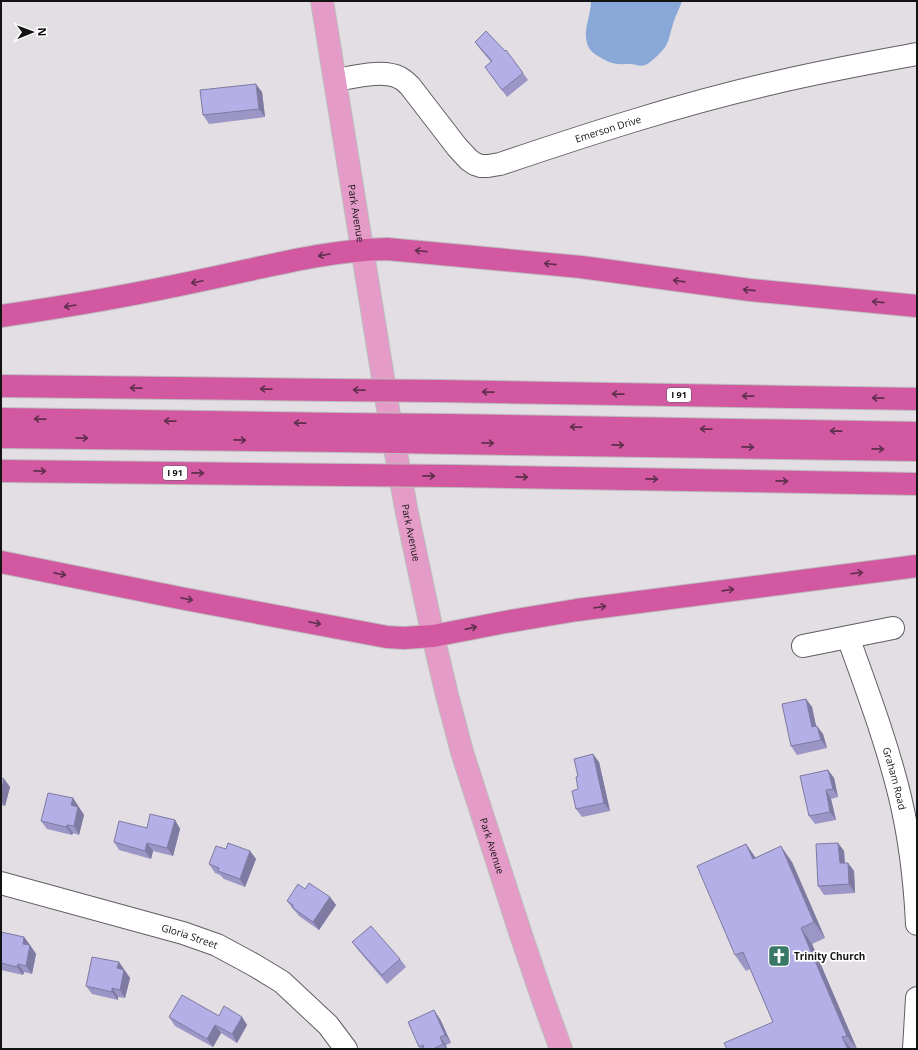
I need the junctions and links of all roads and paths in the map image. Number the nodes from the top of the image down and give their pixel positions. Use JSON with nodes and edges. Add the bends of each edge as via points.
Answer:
{"nodes":[{"id":1,"x":322,"y":1,"type":"edge"},
{"id":2,"x":917,"y":54,"type":"edge"},
{"id":3,"x":336,"y":80,"type":"junction"},
{"id":4,"x":363,"y":250,"type":"junction"},
{"id":5,"x":917,"y":306,"type":"edge"},
{"id":6,"x":1,"y":316,"type":"edge"},
{"id":7,"x":1,"y":386,"type":"edge"},
{"id":8,"x":917,"y":399,"type":"edge"},
{"id":9,"x":1,"y":419,"type":"edge"},
{"id":10,"x":341,"y":432,"type":"junction"},
{"id":11,"x":917,"y":433,"type":"edge"},
{"id":12,"x":448,"y":434,"type":"junction"},
{"id":13,"x":1,"y":437,"type":"edge"},
{"id":14,"x":917,"y":450,"type":"edge"},
{"id":15,"x":1,"y":470,"type":"edge"},
{"id":16,"x":917,"y":484,"type":"edge"},
{"id":17,"x":1,"y":562,"type":"edge"},
{"id":18,"x":917,"y":566,"type":"edge"},
{"id":19,"x":893,"y":628,"type":"dead end"},
{"id":20,"x":433,"y":636,"type":"junction"},
{"id":21,"x":848,"y":638,"type":"junction"},
{"id":22,"x":803,"y":646,"type":"dead end"},
{"id":23,"x":1,"y":883,"type":"edge"},
{"id":24,"x":917,"y":924,"type":"edge"},
{"id":25,"x":917,"y":998,"type":"edge"},
{"id":26,"x":346,"y":1049,"type":"edge"},
{"id":27,"x":561,"y":1049,"type":"edge"},
{"id":28,"x":914,"y":1049,"type":"edge"}],
"edges":[{"from":1,"to":3,"type":"main road","name":"Park Avenue"},
{"from":2,"to":3,"type":"street","name":"Emerson Drive","via":[[810,74],[724,95],[488,166],[475,164],[464,155],[410,86],[400,78],[373,74]]},
{"from":3,"to":4,"type":"main road","name":"Park Avenue"},
{"from":5,"to":4,"type":"highway","one_way":true,"via":[[750,290],[581,267],[407,250]]},
{"from":4,"to":6,"type":"highway","one_way":true,"via":[[309,258],[59,308]]},
{"from":4,"to":20,"type":"main road","name":"Park Avenue","via":[[394,444]]},
{"from":8,"to":7,"type":"highway","number":"I 91","one_way":true,"bridge":true},
{"from":10,"to":9,"type":"highway","one_way":true},
{"from":10,"to":12,"type":"highway","bridge":true},
{"from":13,"to":10,"type":"highway","one_way":true},
{"from":11,"to":12,"type":"highway","one_way":true},
{"from":12,"to":14,"type":"highway","one_way":true},
{"from":15,"to":16,"type":"highway","number":"I 91","one_way":true,"bridge":true},
{"from":17,"to":20,"type":"highway","one_way":true,"via":[[387,637]]},
{"from":20,"to":18,"type":"highway","one_way":true,"via":[[570,611]]},
{"from":19,"to":21,"type":"street"},
{"from":20,"to":27,"type":"main road","name":"Park Avenue","via":[[473,787]]},
{"from":21,"to":22,"type":"street"},
{"from":21,"to":24,"type":"street","name":"Graham Road","via":[[876,716],[900,798],[914,876]]},
{"from":23,"to":26,"type":"street","name":"Gloria Street","via":[[183,933],[217,946],[282,982],[328,1025]]},
{"from":25,"to":28,"type":"street"}]}
